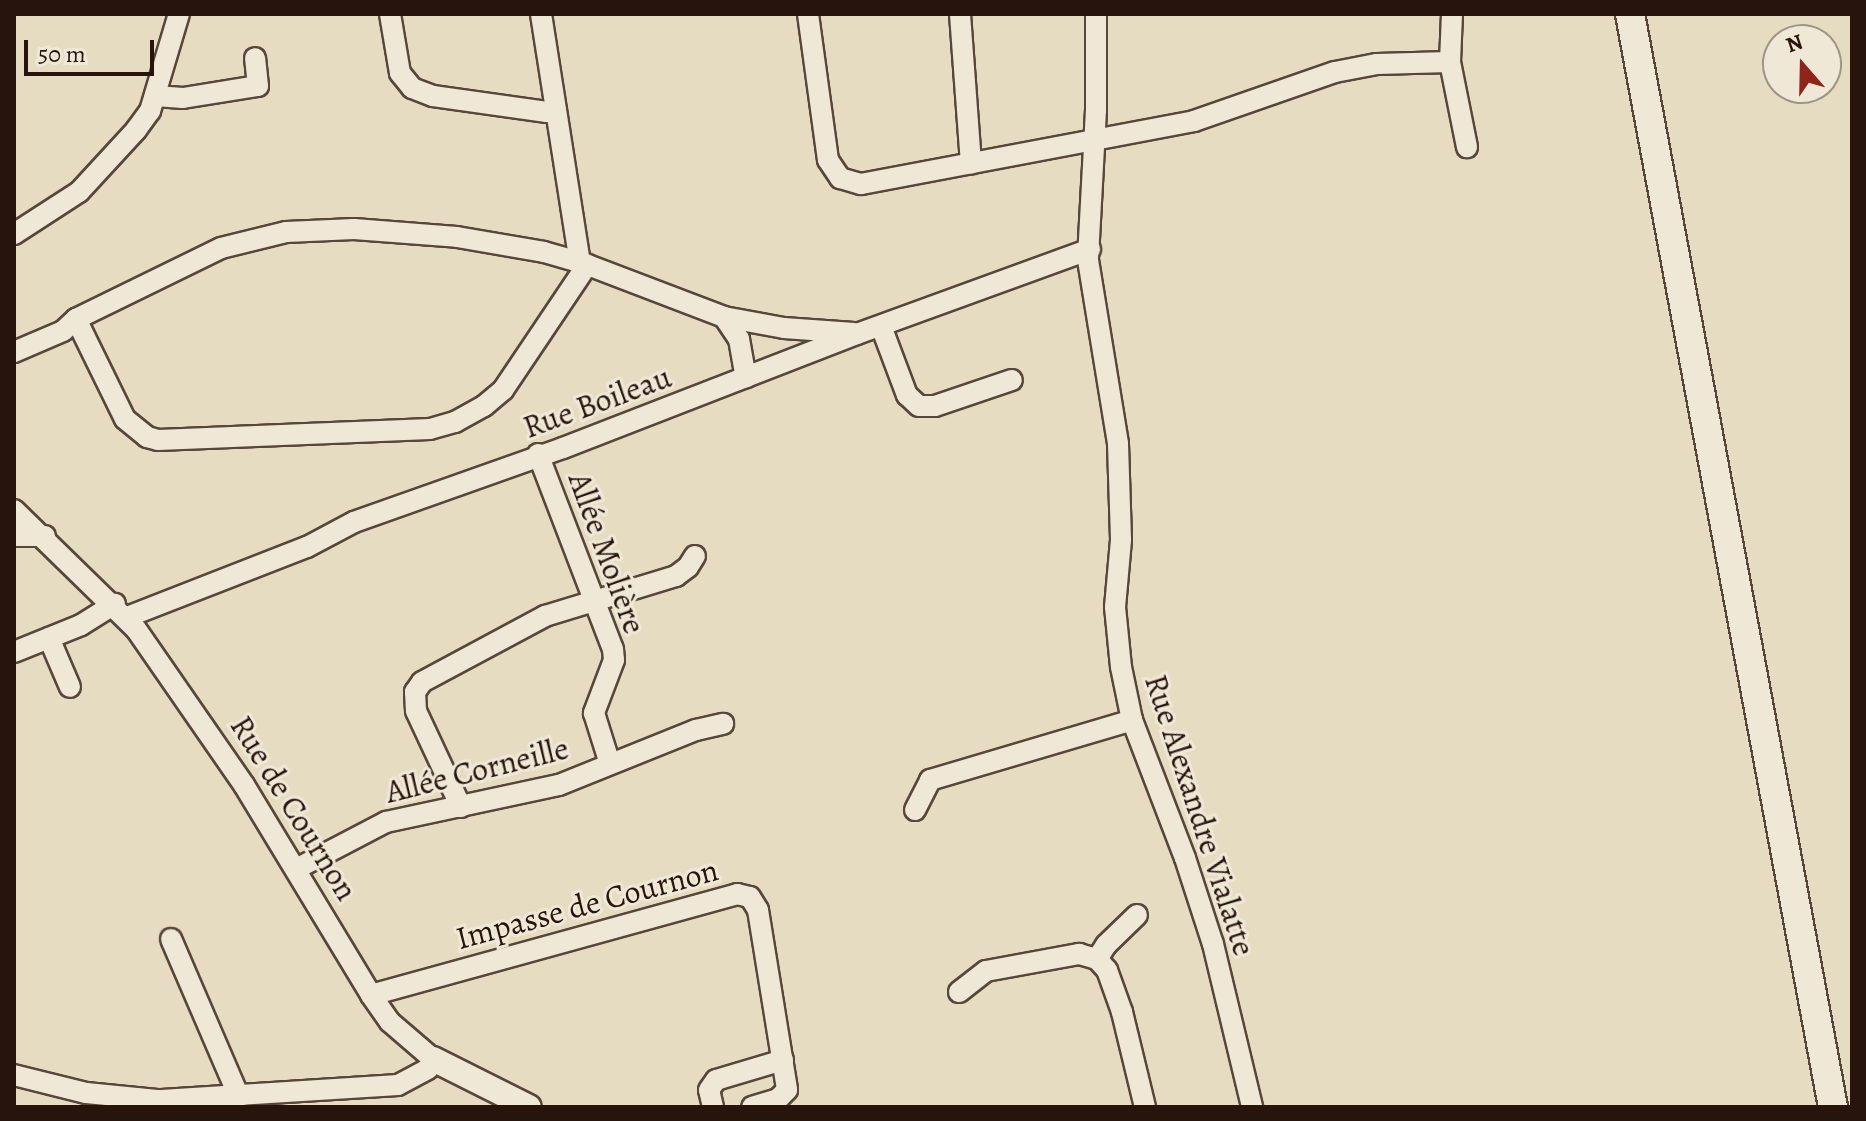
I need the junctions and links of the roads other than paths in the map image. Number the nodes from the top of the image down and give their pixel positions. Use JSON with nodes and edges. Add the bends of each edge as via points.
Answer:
{"nodes":[{"id":1,"x":179,"y":14,"type":"edge"},
{"id":2,"x":390,"y":14,"type":"edge"},
{"id":3,"x":542,"y":14,"type":"edge"},
{"id":4,"x":808,"y":14,"type":"edge"},
{"id":5,"x":960,"y":14,"type":"edge"},
{"id":6,"x":1096,"y":14,"type":"edge"},
{"id":7,"x":1452,"y":14,"type":"edge"},
{"id":8,"x":1630,"y":14,"type":"edge"},
{"id":9,"x":255,"y":58,"type":"dead end"},
{"id":10,"x":1450,"y":62,"type":"junction"},
{"id":11,"x":155,"y":96,"type":"junction"},
{"id":12,"x":556,"y":110,"type":"junction"},
{"id":13,"x":1094,"y":138,"type":"junction"},
{"id":14,"x":1467,"y":147,"type":"dead end"},
{"id":15,"x":971,"y":164,"type":"junction"},
{"id":16,"x":14,"y":234,"type":"edge"},
{"id":17,"x":1090,"y":249,"type":"junction"},
{"id":18,"x":584,"y":264,"type":"junction"},
{"id":19,"x":724,"y":317,"type":"junction"},
{"id":20,"x":76,"y":319,"type":"junction"},
{"id":21,"x":881,"y":326,"type":"junction"},
{"id":22,"x":784,"y":328,"type":"junction"},
{"id":23,"x":857,"y":334,"type":"junction"},
{"id":24,"x":14,"y":352,"type":"edge"},
{"id":25,"x":786,"y":361,"type":"junction"},
{"id":26,"x":746,"y":377,"type":"junction"},
{"id":27,"x":1012,"y":380,"type":"dead end"},
{"id":28,"x":538,"y":454,"type":"junction"},
{"id":29,"x":14,"y":510,"type":"edge"},
{"id":30,"x":14,"y":536,"type":"edge"},
{"id":31,"x":45,"y":536,"type":"junction"},
{"id":32,"x":695,"y":556,"type":"dead end"},
{"id":33,"x":593,"y":600,"type":"junction"},
{"id":34,"x":121,"y":611,"type":"junction"},
{"id":35,"x":49,"y":638,"type":"junction"},
{"id":36,"x":14,"y":652,"type":"edge"},
{"id":37,"x":70,"y":687,"type":"dead end"},
{"id":38,"x":1132,"y":720,"type":"junction"},
{"id":39,"x":723,"y":724,"type":"dead end"},
{"id":40,"x":610,"y":764,"type":"junction"},
{"id":41,"x":461,"y":807,"type":"junction"},
{"id":42,"x":915,"y":810,"type":"dead end"},
{"id":43,"x":296,"y":869,"type":"junction"},
{"id":44,"x":1137,"y":915,"type":"dead end"},
{"id":45,"x":171,"y":939,"type":"dead end"},
{"id":46,"x":1097,"y":959,"type":"junction"},
{"id":47,"x":959,"y":992,"type":"dead end"},
{"id":48,"x":371,"y":995,"type":"junction"},
{"id":49,"x":433,"y":1059,"type":"junction"},
{"id":50,"x":783,"y":1060,"type":"junction"},
{"id":51,"x":14,"y":1075,"type":"edge"},
{"id":52,"x":239,"y":1097,"type":"junction"},
{"id":53,"x":86,"y":1100,"type":"edge"},
{"id":54,"x":529,"y":1107,"type":"edge"},
{"id":55,"x":713,"y":1107,"type":"edge"},
{"id":56,"x":752,"y":1107,"type":"edge"},
{"id":57,"x":1145,"y":1107,"type":"edge"},
{"id":58,"x":1252,"y":1107,"type":"edge"},
{"id":59,"x":1833,"y":1107,"type":"edge"}],
"edges":[{"from":1,"to":11,"type":"street"},
{"from":2,"to":12,"type":"street","via":[[400,73],[412,88],[433,96]]},
{"from":3,"to":12,"type":"street"},
{"from":4,"to":15,"type":"street","via":[[828,160],[840,178],[861,184]]},
{"from":5,"to":15,"type":"street"},
{"from":6,"to":13,"type":"street","name":"Rue Alexandre Vialatte"},
{"from":7,"to":10,"type":"street"},
{"from":8,"to":59,"type":"main road"},
{"from":9,"to":11,"type":"street","via":[[258,86],[183,98]]},
{"from":10,"to":13,"type":"street","via":[[1377,64],[1335,72],[1194,121]]},
{"from":10,"to":14,"type":"street"},
{"from":11,"to":16,"type":"street","via":[[150,111],[98,174]]},
{"from":12,"to":18,"type":"street"},
{"from":13,"to":15,"type":"street"},
{"from":13,"to":17,"type":"street","name":"Rue Alexandre Vialatte"},
{"from":17,"to":21,"type":"street","name":"Rue Boileau"},
{"from":17,"to":38,"type":"street","name":"Rue Alexandre Vialatte","via":[[1118,444],[1117,639]]},
{"from":18,"to":19,"type":"street"},
{"from":18,"to":20,"type":"street","via":[[444,235],[354,229],[286,232],[221,248]]},
{"from":18,"to":20,"type":"street","via":[[503,390],[455,422],[430,429],[147,437],[125,419]]},
{"from":19,"to":22,"type":"street"},
{"from":19,"to":26,"type":"street","via":[[739,339]]},
{"from":20,"to":24,"type":"street","via":[[63,331]]},
{"from":21,"to":23,"type":"street","name":"Rue Boileau"},
{"from":21,"to":27,"type":"street","via":[[907,395],[919,406],[935,406]]},
{"from":22,"to":23,"type":"street"},
{"from":22,"to":25,"type":"street","via":[[790,343]]},
{"from":23,"to":25,"type":"street","name":"Rue Boileau"},
{"from":25,"to":26,"type":"street","name":"Rue Boileau"},
{"from":26,"to":28,"type":"street","name":"Rue Boileau"},
{"from":28,"to":33,"type":"street","name":"Allée Molière"},
{"from":28,"to":34,"type":"street","name":"Rue Boileau","via":[[354,522],[307,547]]},
{"from":29,"to":31,"type":"street","name":"Rue de Cournon"},
{"from":30,"to":31,"type":"street"},
{"from":31,"to":34,"type":"street","name":"Rue de Cournon"},
{"from":32,"to":33,"type":"street","via":[[676,576]]},
{"from":33,"to":40,"type":"street","name":"Allée Molière","via":[[614,660],[594,713]]},
{"from":33,"to":41,"type":"street","via":[[529,623],[432,676],[415,692],[416,711]]},
{"from":34,"to":35,"type":"street","name":"Rue Boileau"},
{"from":34,"to":43,"type":"street","name":"Rue de Cournon","via":[[223,754]]},
{"from":35,"to":36,"type":"street","name":"Rue Boileau"},
{"from":35,"to":37,"type":"street"},
{"from":38,"to":42,"type":"street","via":[[930,780]]},
{"from":38,"to":58,"type":"street","name":"Rue Alexandre Vialatte","via":[[1213,944]]},
{"from":39,"to":40,"type":"street","name":"Allée Corneille"},
{"from":40,"to":41,"type":"street","name":"Allée Corneille","via":[[559,785]]},
{"from":41,"to":43,"type":"street","name":"Allée Corneille","via":[[386,822]]},
{"from":43,"to":48,"type":"street","name":"Rue de Cournon"},
{"from":44,"to":46,"type":"street"},
{"from":45,"to":52,"type":"street"},
{"from":46,"to":47,"type":"street","via":[[1079,954],[986,971]]},
{"from":46,"to":57,"type":"street","via":[[1107,970],[1122,1012]]},
{"from":48,"to":49,"type":"street","name":"Rue de Cournon","via":[[390,1022]]},
{"from":48,"to":50,"type":"street","name":"Impasse de Cournon","via":[[737,894],[750,897],[758,910]]},
{"from":49,"to":52,"type":"street","via":[[428,1069],[398,1085]]},
{"from":49,"to":54,"type":"street","name":"Rue de Cournon"},
{"from":50,"to":55,"type":"street","via":[[716,1080],[709,1090]]},
{"from":50,"to":56,"type":"street","name":"Impasse de Cournon","via":[[787,1090],[778,1099]]},
{"from":51,"to":53,"type":"street"},
{"from":52,"to":53,"type":"street"}]}
